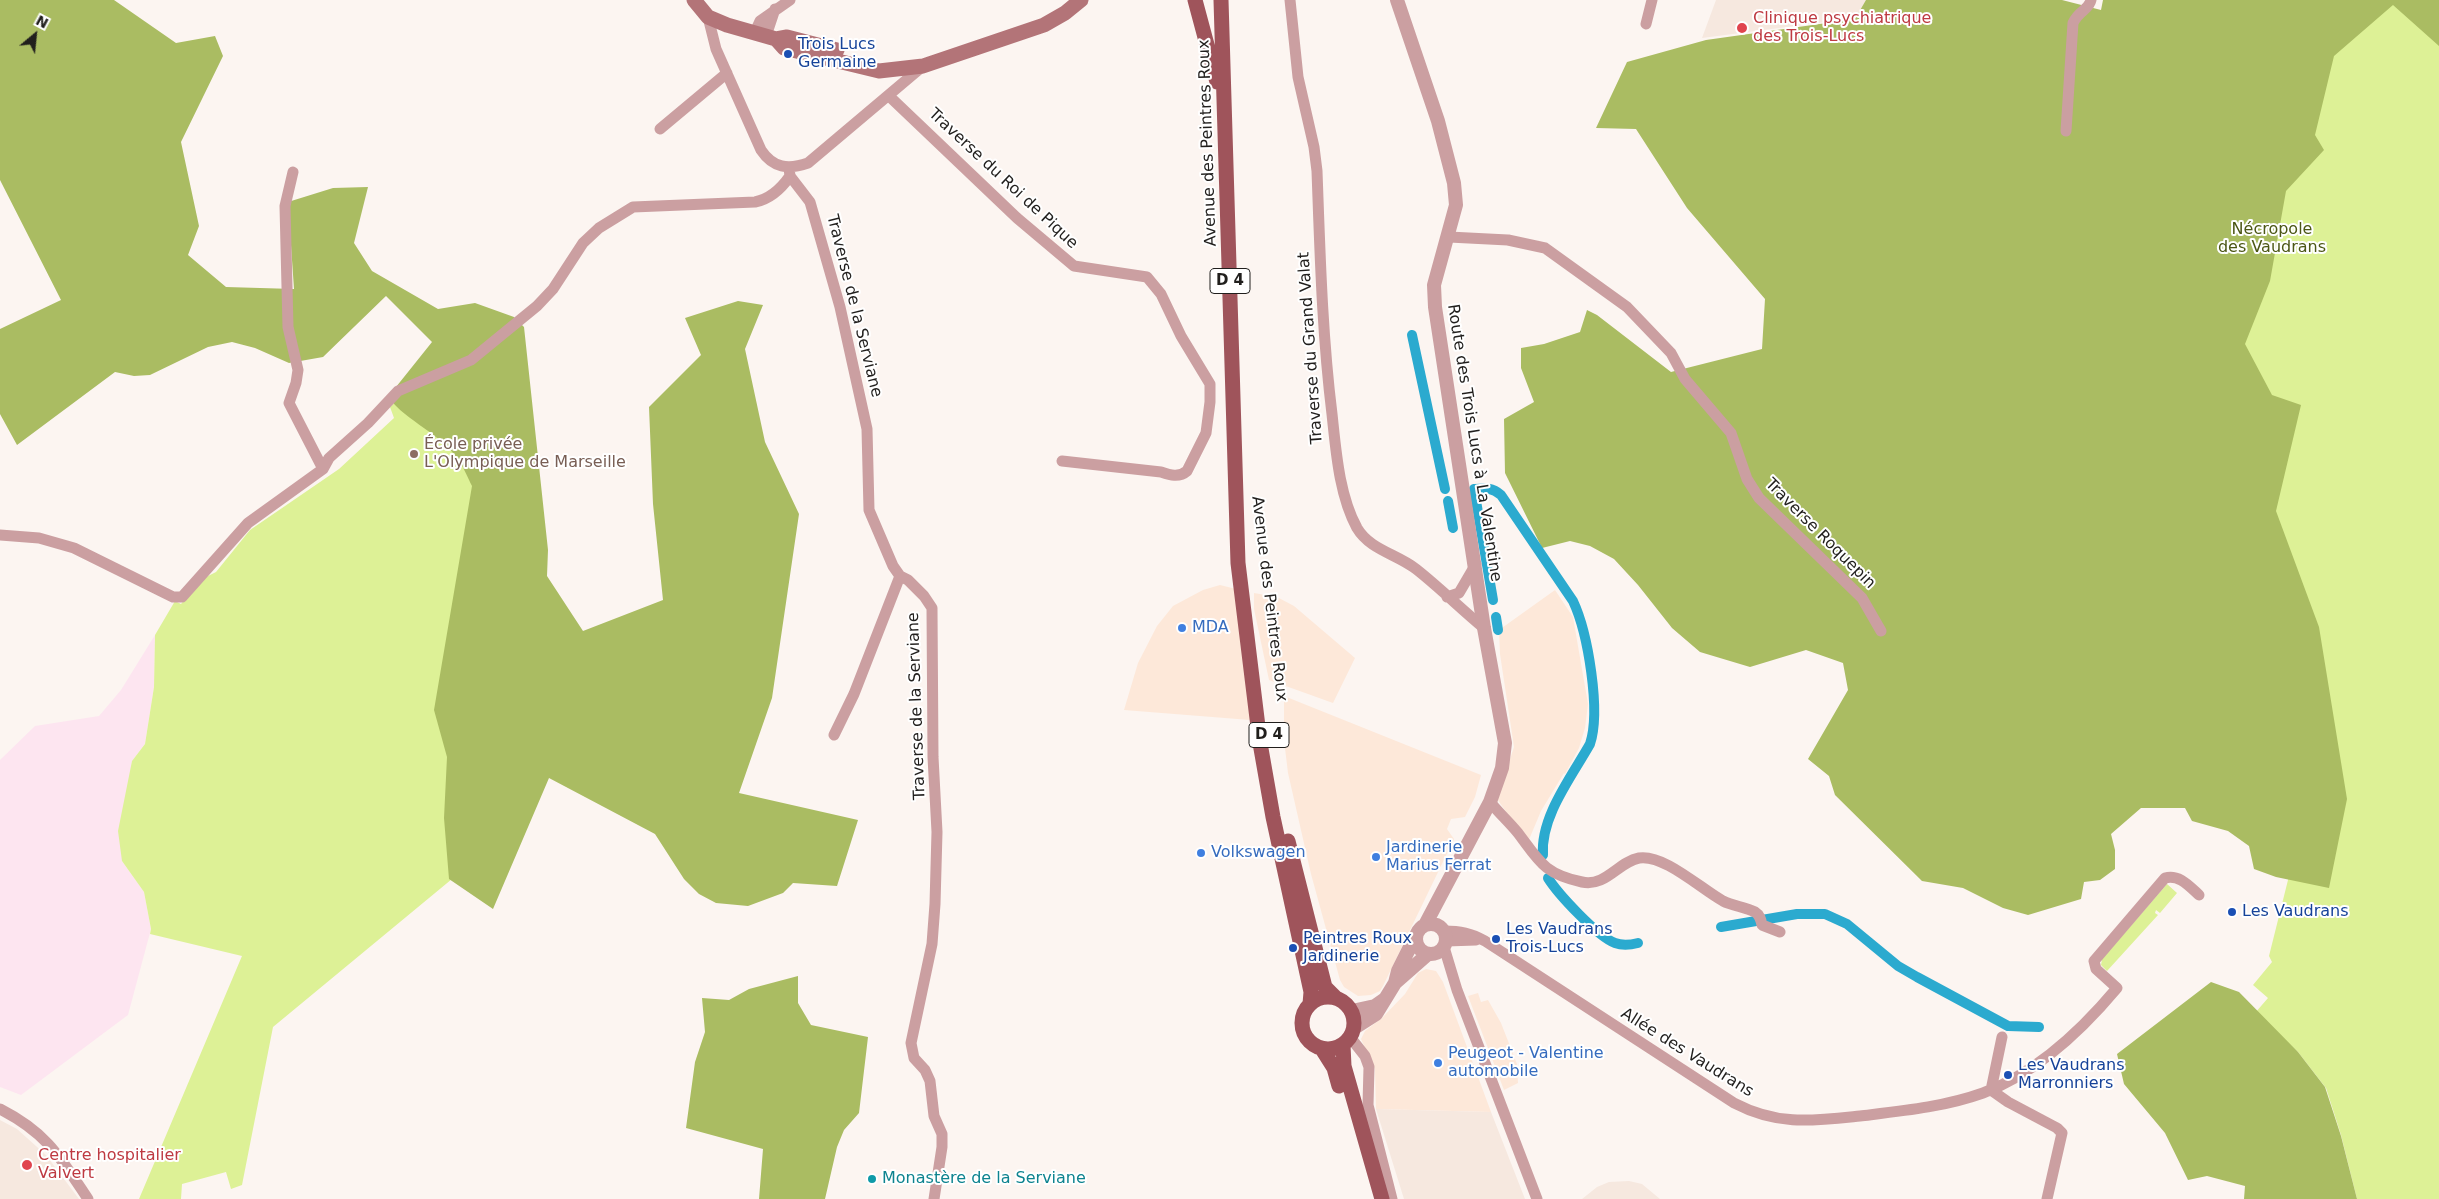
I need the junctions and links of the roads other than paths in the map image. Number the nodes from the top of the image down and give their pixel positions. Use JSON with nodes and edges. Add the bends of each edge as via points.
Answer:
{"nodes":[{"id":1,"x":694,"y":0,"type":"edge"},
{"id":2,"x":701,"y":0,"type":"edge"},
{"id":3,"x":790,"y":0,"type":"edge"},
{"id":4,"x":1081,"y":0,"type":"edge"},
{"id":5,"x":1195,"y":0,"type":"edge"},
{"id":6,"x":1221,"y":0,"type":"edge"},
{"id":7,"x":1290,"y":0,"type":"edge"},
{"id":8,"x":1398,"y":0,"type":"edge"},
{"id":9,"x":1652,"y":0,"type":"edge"},
{"id":10,"x":2091,"y":0,"type":"edge"},
{"id":11,"x":718,"y":21,"type":"junction"},
{"id":12,"x":1646,"y":24,"type":"dead end"},
{"id":13,"x":766,"y":36,"type":"junction"},
{"id":14,"x":718,"y":54,"type":"junction"},
{"id":15,"x":916,"y":66,"type":"junction"},
{"id":16,"x":727,"y":73,"type":"junction"},
{"id":17,"x":890,"y":96,"type":"junction"},
{"id":18,"x":1223,"y":97,"type":"junction"},
{"id":19,"x":660,"y":129,"type":"dead end"},
{"id":20,"x":2066,"y":131,"type":"dead end"},
{"id":21,"x":293,"y":172,"type":"dead end"},
{"id":22,"x":789,"y":172,"type":"junction"},
{"id":23,"x":1448,"y":237,"type":"junction"},
{"id":24,"x":1062,"y":461,"type":"dead end"},
{"id":25,"x":1235,"y":464,"type":"junction"},
{"id":26,"x":323,"y":469,"type":"junction"},
{"id":27,"x":0,"y":535,"type":"edge"},
{"id":28,"x":1476,"y":564,"type":"junction"},
{"id":29,"x":900,"y":576,"type":"junction"},
{"id":30,"x":1447,"y":597,"type":"junction"},
{"id":31,"x":1484,"y":628,"type":"junction"},
{"id":32,"x":1881,"y":631,"type":"dead end"},
{"id":33,"x":834,"y":735,"type":"dead end"},
{"id":34,"x":1490,"y":802,"type":"junction"},
{"id":35,"x":1445,"y":889,"type":"junction"},
{"id":36,"x":2199,"y":895,"type":"dead end"},
{"id":37,"x":1425,"y":925,"type":"junction"},
{"id":38,"x":1780,"y":932,"type":"dead end"},
{"id":39,"x":1444,"y":936,"type":"junction"},
{"id":40,"x":1415,"y":937,"type":"junction"},
{"id":41,"x":1428,"y":954,"type":"junction"},
{"id":42,"x":1394,"y":983,"type":"junction"},
{"id":43,"x":1336,"y":998,"type":"junction"},
{"id":44,"x":1385,"y":999,"type":"junction"},
{"id":45,"x":1310,"y":1004,"type":"junction"},
{"id":46,"x":1352,"y":1011,"type":"junction"},
{"id":47,"x":1349,"y":1037,"type":"junction"},
{"id":48,"x":2002,"y":1038,"type":"dead end"},
{"id":49,"x":1322,"y":1049,"type":"junction"},
{"id":50,"x":1991,"y":1090,"type":"junction"},
{"id":51,"x":0,"y":1109,"type":"edge"},
{"id":52,"x":88,"y":1199,"type":"edge"},
{"id":53,"x":934,"y":1199,"type":"edge"},
{"id":54,"x":1371,"y":1199,"type":"edge"},
{"id":55,"x":1382,"y":1199,"type":"edge"},
{"id":56,"x":1392,"y":1199,"type":"edge"},
{"id":57,"x":1537,"y":1199,"type":"edge"},
{"id":58,"x":2046,"y":1199,"type":"edge"}],
"edges":[{"from":1,"to":11,"type":"main road"},
{"from":2,"to":11,"type":"main road"},
{"from":3,"to":13,"type":"street","via":[[775,8]]},
{"from":4,"to":15,"type":"main road","via":[[1044,25]]},
{"from":5,"to":18,"type":"main road"},
{"from":6,"to":18,"type":"main road","name":"Avenue des Peintres Roux","number":"D 4"},
{"from":7,"to":30,"type":"street","name":"Traverse du Grand Valat","via":[[1298,77],[1317,171],[1326,364],[1335,447],[1344,492],[1358,528],[1371,545],[1398,556]]},
{"from":8,"to":23,"type":"street","name":"Route des Trois Lucs à La Valentine","via":[[1438,122],[1454,183],[1456,205]]},
{"from":9,"to":12,"type":"street"},
{"from":10,"to":20,"type":"street","via":[[2088,8],[2077,14],[2074,23]]},
{"from":11,"to":13,"type":"main road"},
{"from":11,"to":14,"type":"street"},
{"from":11,"to":14,"type":"street"},
{"from":13,"to":15,"type":"main road","via":[[787,37]]},
{"from":14,"to":16,"type":"street"},
{"from":15,"to":17,"type":"street"},
{"from":16,"to":19,"type":"street"},
{"from":16,"to":22,"type":"street","via":[[767,160]]},
{"from":17,"to":22,"type":"street","via":[[808,163]]},
{"from":17,"to":24,"type":"street","name":"Traverse du Roi de Pique","via":[[1017,218],[1074,266],[1147,277],[1161,294],[1181,336],[1210,384],[1206,432],[1183,474]]},
{"from":18,"to":25,"type":"main road","name":"Avenue des Peintres Roux","number":"D 4"},
{"from":21,"to":26,"type":"street","via":[[286,206],[288,327],[298,370],[289,403]]},
{"from":22,"to":26,"type":"street","via":[[783,185],[765,200],[633,207],[599,228],[583,242],[537,306],[471,360],[398,391],[329,458]]},
{"from":22,"to":29,"type":"street","name":"Traverse de la Serviane","via":[[810,202],[820,229],[868,429],[870,510]]},
{"from":23,"to":28,"type":"street","name":"Route des Trois Lucs à La Valentine","via":[[1434,285],[1435,307]]},
{"from":23,"to":32,"type":"street","name":"Traverse Roquepin","via":[[1508,240],[1545,248],[1627,307],[1671,353],[1685,379],[1731,433],[1747,479],[1758,498],[1862,598]]},
{"from":25,"to":43,"type":"main road","name":"Avenue des Peintres Roux","number":"D 4","via":[[1254,638],[1281,815],[1326,987]]},
{"from":25,"to":45,"type":"main road","name":"Avenue des Peintres Roux","number":"D 4","via":[[1238,563],[1260,742],[1311,992]]},
{"from":26,"to":27,"type":"street","via":[[248,523],[210,568],[178,598],[74,548],[39,538]]},
{"from":28,"to":30,"type":"street","via":[[1459,593]]},
{"from":28,"to":31,"type":"street","name":"Route des Trois Lucs à La Valentine"},
{"from":29,"to":33,"type":"street","via":[[854,694]]},
{"from":29,"to":53,"type":"street","name":"Traverse de la Serviane","via":[[924,596],[932,614],[937,832],[935,904],[932,944],[911,1043],[914,1058],[930,1081],[934,1116],[942,1134]]},
{"from":30,"to":31,"type":"street","name":"Traverse du Grand Valat"},
{"from":31,"to":34,"type":"street","name":"Route des Trois Lucs à La Valentine","via":[[1505,743],[1502,768]]},
{"from":34,"to":35,"type":"street","name":"Route des Trois Lucs à La Valentine"},
{"from":34,"to":38,"type":"street","via":[[1538,862],[1557,873],[1582,882],[1596,883],[1630,861],[1650,858],[1673,868],[1721,900],[1754,911],[1761,920]]},
{"from":35,"to":37,"type":"street","name":"Route des Trois Lucs à La Valentine"},
{"from":35,"to":39,"type":"street","name":"Route des Trois Lucs à La Valentine"},
{"from":36,"to":50,"type":"street","name":"Allée des Vaudrans","via":[[2186,882],[2171,876],[2165,878],[2094,961],[2096,968],[2117,988],[2069,1040]]},
{"from":37,"to":39,"type":"street","via":[[1436,924]]},
{"from":37,"to":40,"type":"street"},
{"from":39,"to":41,"type":"street","via":[[1438,953]]},
{"from":39,"to":50,"type":"street","name":"Allée des Vaudrans","via":[[1485,941],[1734,1104],[1771,1118],[1805,1122],[1914,1110]]},
{"from":39,"to":57,"type":"street","name":"Route des Trois Lucs à La Valentine","via":[[1457,990]]},
{"from":40,"to":41,"type":"street","via":[[1418,948]]},
{"from":40,"to":42,"type":"street"},
{"from":41,"to":42,"type":"street"},
{"from":42,"to":44,"type":"street"},
{"from":43,"to":45,"type":"main road","via":[[1326,997]]},
{"from":43,"to":46,"type":"main road"},
{"from":44,"to":46,"type":"street","via":[[1375,1006]]},
{"from":44,"to":47,"type":"street","via":[[1376,1014]]},
{"from":45,"to":49,"type":"main road","via":[[1302,1016],[1302,1030],[1310,1042]]},
{"from":46,"to":47,"type":"main road"},
{"from":47,"to":49,"type":"main road","via":[[1333,1049]]},
{"from":47,"to":55,"type":"main road","via":[[1344,1066]]},
{"from":47,"to":56,"type":"street","via":[[1365,1056],[1369,1067],[1368,1105]]},
{"from":48,"to":50,"type":"street"},
{"from":49,"to":54,"type":"main road","via":[[1334,1068]]},
{"from":50,"to":58,"type":"street","via":[[2062,1133]]},
{"from":51,"to":52,"type":"street","via":[[38,1132]]}]}
